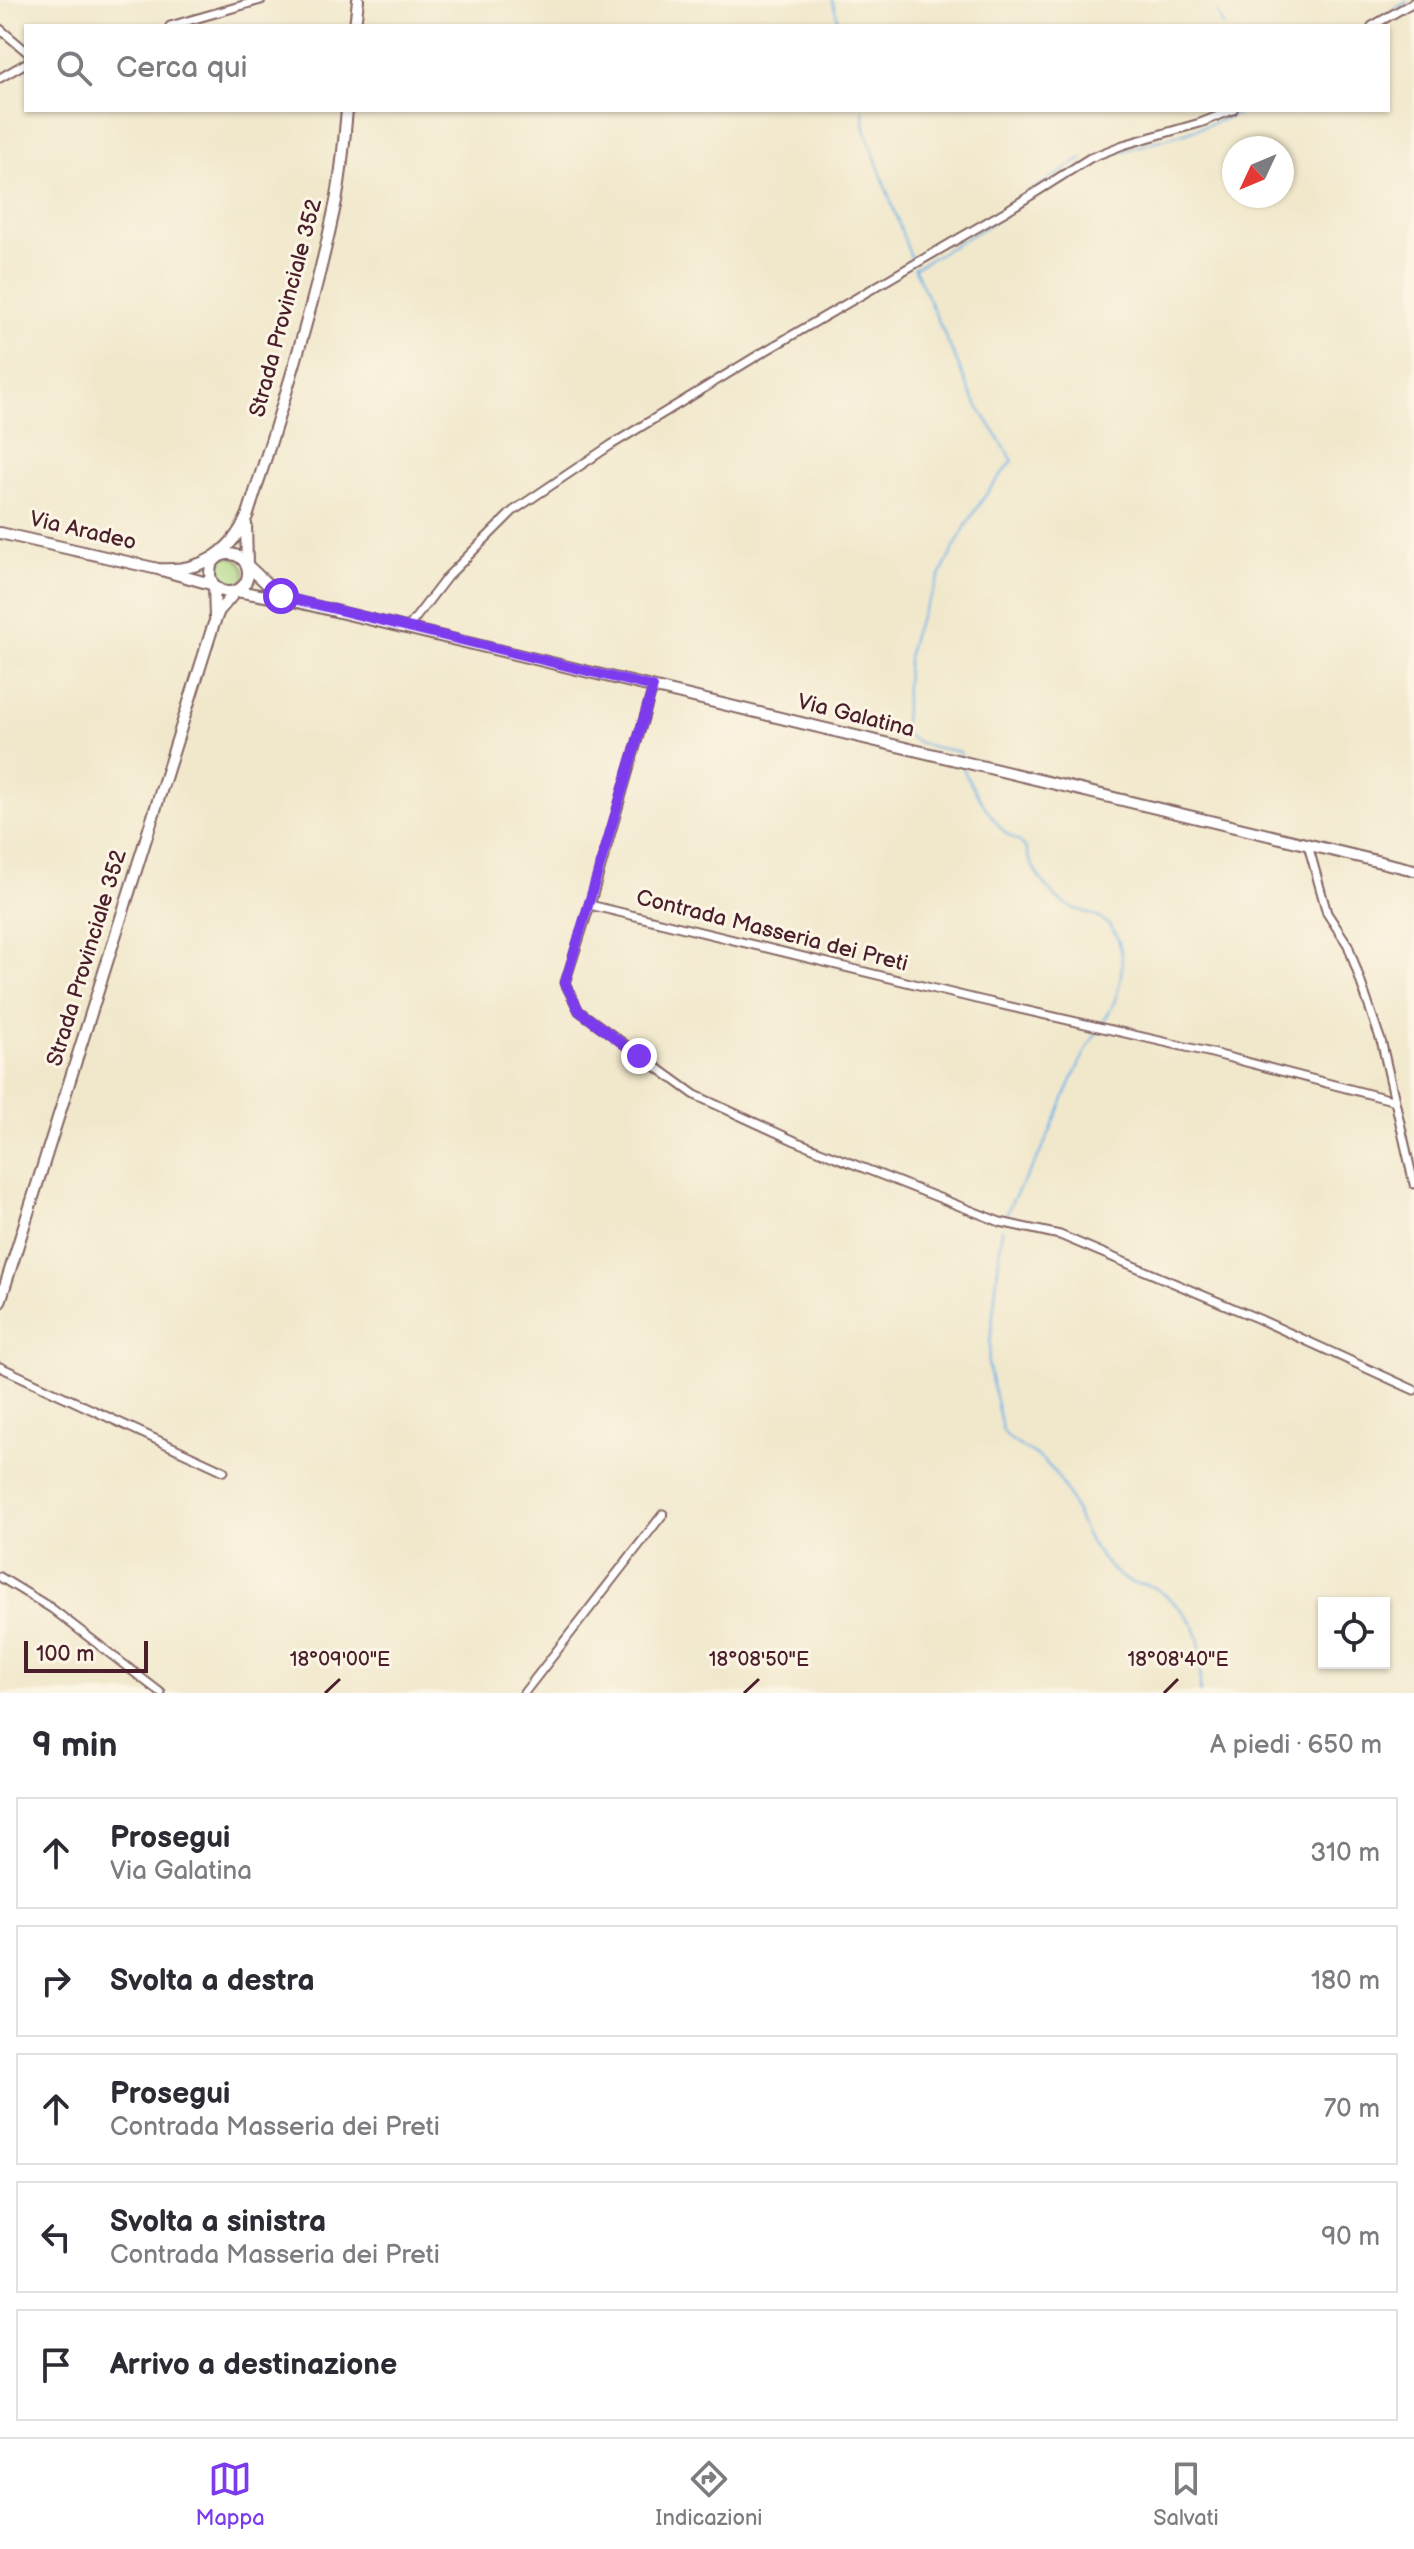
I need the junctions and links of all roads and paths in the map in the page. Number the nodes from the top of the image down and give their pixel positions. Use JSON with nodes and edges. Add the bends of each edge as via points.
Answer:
{"nodes":[{"id":1,"x":261,"y":0,"type":"edge"},
{"id":2,"x":358,"y":0,"type":"edge"},
{"id":3,"x":1414,"y":2,"type":"edge"},
{"id":4,"x":177,"y":24,"type":"edge"},
{"id":5,"x":355,"y":24,"type":"edge"},
{"id":6,"x":1376,"y":24,"type":"edge"},
{"id":7,"x":0,"y":29,"type":"edge"},
{"id":8,"x":24,"y":49,"type":"edge"},
{"id":9,"x":24,"y":64,"type":"edge"},
{"id":10,"x":0,"y":78,"type":"edge"},
{"id":11,"x":347,"y":112,"type":"edge"},
{"id":12,"x":1228,"y":112,"type":"edge"},
{"id":13,"x":248,"y":514,"type":"junction"},
{"id":14,"x":0,"y":533,"type":"edge"},
{"id":15,"x":218,"y":557,"type":"junction"},
{"id":16,"x":247,"y":565,"type":"junction"},
{"id":17,"x":158,"y":569,"type":"junction"},
{"id":18,"x":214,"y":585,"type":"junction"},
{"id":19,"x":236,"y":591,"type":"junction"},
{"id":20,"x":289,"y":600,"type":"junction"},
{"id":21,"x":213,"y":626,"type":"junction"},
{"id":22,"x":407,"y":629,"type":"junction"},
{"id":23,"x":653,"y":687,"type":"junction"},
{"id":24,"x":1308,"y":845,"type":"junction"},
{"id":25,"x":1414,"y":870,"type":"edge"},
{"id":26,"x":590,"y":905,"type":"junction"},
{"id":27,"x":1392,"y":1100,"type":"junction"},
{"id":28,"x":1414,"y":1184,"type":"edge"},
{"id":29,"x":0,"y":1302,"type":"edge"},
{"id":30,"x":0,"y":1367,"type":"edge"},
{"id":31,"x":1414,"y":1390,"type":"edge"},
{"id":32,"x":224,"y":1471,"type":"dead end"},
{"id":33,"x":663,"y":1514,"type":"dead end"},
{"id":34,"x":0,"y":1577,"type":"edge"},
{"id":35,"x":161,"y":1693,"type":"edge"},
{"id":36,"x":524,"y":1693,"type":"edge"}],
"edges":[{"from":1,"to":4,"type":"street"},
{"from":2,"to":5,"type":"main road"},
{"from":3,"to":6,"type":"street"},
{"from":7,"to":8,"type":"street"},
{"from":9,"to":10,"type":"street"},
{"from":11,"to":13,"type":"main road","name":"Strada Provinciale 352","via":[[325,254]]},
{"from":12,"to":22,"type":"street","via":[[1090,158],[611,445],[513,511],[447,577]]},
{"from":13,"to":15,"type":"main road","name":"Strada Provinciale 352"},
{"from":13,"to":16,"type":"main road","name":"Strada Provinciale 352"},
{"from":14,"to":17,"type":"main road","name":"Via Aradeo"},
{"from":15,"to":16,"type":"main road","via":[[234,554]]},
{"from":15,"to":17,"type":"main road","name":"Via Aradeo"},
{"from":15,"to":18,"type":"main road","via":[[210,568]]},
{"from":16,"to":19,"type":"main road","via":[[247,581]]},
{"from":16,"to":20,"type":"main road","name":"Via Galatina"},
{"from":17,"to":18,"type":"main road","name":"Via Aradeo"},
{"from":18,"to":19,"type":"main road"},
{"from":18,"to":21,"type":"main road","name":"Strada Provinciale 352"},
{"from":19,"to":20,"type":"main road","name":"Via Galatina"},
{"from":19,"to":21,"type":"main road","name":"Strada Provinciale 352"},
{"from":20,"to":22,"type":"main road","name":"Via Galatina"},
{"from":21,"to":29,"type":"main road","name":"Strada Provinciale 352"},
{"from":22,"to":23,"type":"main road","name":"Via Galatina"},
{"from":23,"to":24,"type":"main road","name":"Via Galatina"},
{"from":23,"to":26,"type":"street"},
{"from":24,"to":25,"type":"main road","name":"Via Galatina"},
{"from":24,"to":27,"type":"street","via":[[1327,913],[1348,945],[1382,1044]]},
{"from":26,"to":27,"type":"street","name":"Contrada Masseria dei Preti"},
{"from":26,"to":31,"type":"street","via":[[565,983],[579,1011],[695,1095],[795,1141],[1000,1222],[1060,1235]]},
{"from":27,"to":28,"type":"street"},
{"from":30,"to":32,"type":"street"},
{"from":33,"to":36,"type":"street"},
{"from":34,"to":35,"type":"street","via":[[51,1608]]}]}
